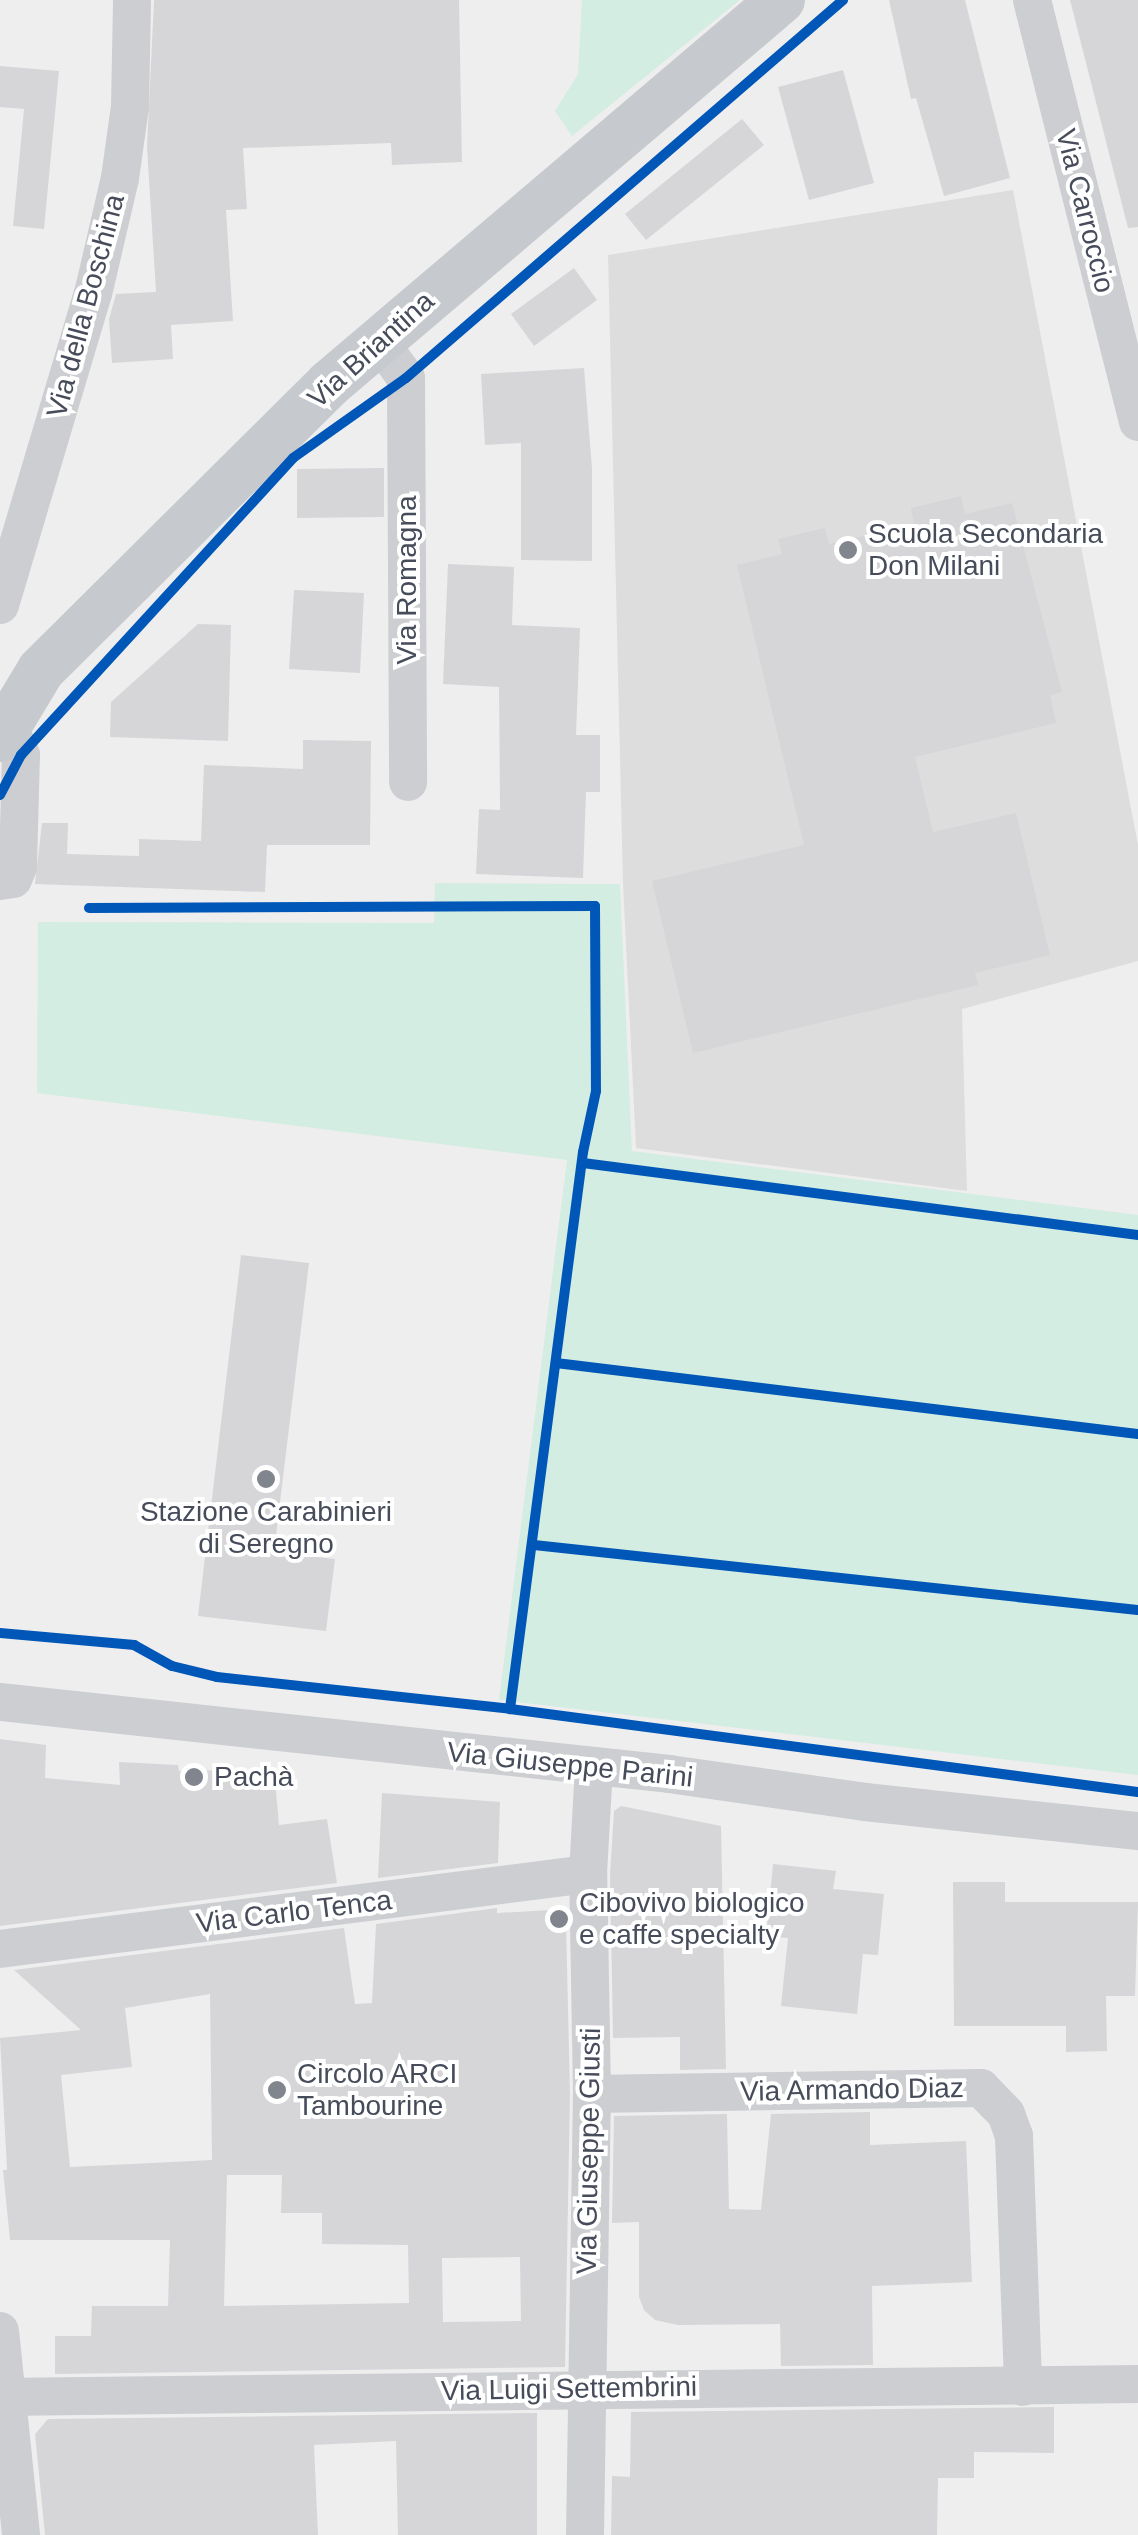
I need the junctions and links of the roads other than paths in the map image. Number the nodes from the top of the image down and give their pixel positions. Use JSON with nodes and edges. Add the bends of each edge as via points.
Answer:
{"nodes":[{"id":1,"x":132,"y":0,"type":"edge"},
{"id":2,"x":781,"y":0,"type":"edge"},
{"id":3,"x":1032,"y":0,"type":"edge"},
{"id":4,"x":378,"y":340,"type":"junction"},
{"id":5,"x":1138,"y":422,"type":"edge"},
{"id":6,"x":0,"y":605,"type":"edge"},
{"id":7,"x":12,"y":704,"type":"edge"},
{"id":8,"x":408,"y":782,"type":"dead end"},
{"id":9,"x":0,"y":881,"type":"edge"},
{"id":10,"x":0,"y":1702,"type":"edge"},
{"id":11,"x":594,"y":1768,"type":"junction"},
{"id":12,"x":1138,"y":1831,"type":"edge"},
{"id":13,"x":588,"y":1874,"type":"junction"},
{"id":14,"x":0,"y":1949,"type":"edge"},
{"id":15,"x":592,"y":2094,"type":"junction"},
{"id":16,"x":0,"y":2331,"type":"edge"},
{"id":17,"x":1138,"y":2384,"type":"edge"},
{"id":18,"x":586,"y":2387,"type":"junction"},
{"id":19,"x":1023,"y":2387,"type":"junction"},
{"id":20,"x":3,"y":2397,"type":"edge"},
{"id":21,"x":21,"y":2535,"type":"edge"},
{"id":22,"x":585,"y":2535,"type":"edge"}],
"edges":[{"from":1,"to":6,"type":"street","name":"Via della Boschina","via":[[130,106],[120,178],[94,294]]},
{"from":2,"to":4,"type":"main road","name":"Via Briantina"},
{"from":3,"to":5,"type":"street","name":"Via Carroccio"},
{"from":4,"to":7,"type":"main road","name":"Via Briantina"},
{"from":4,"to":8,"type":"street","name":"Via Romagna","via":[[406,378]]},
{"from":7,"to":9,"type":"street","via":[[22,756],[18,867],[13,879]]},
{"from":10,"to":11,"type":"street","name":"Via Giuseppe Parini"},
{"from":11,"to":12,"type":"street","name":"Via Giuseppe Parini"},
{"from":11,"to":13,"type":"street","name":"Via Giuseppe Giusti"},
{"from":13,"to":14,"type":"street","name":"Via Carlo Tenca"},
{"from":13,"to":15,"type":"street","name":"Via Giuseppe Giusti"},
{"from":15,"to":18,"type":"street","name":"Via Giuseppe Giusti"},
{"from":15,"to":19,"type":"street","name":"Via Armando Diaz","via":[[981,2088],[1006,2114],[1014,2136]]},
{"from":16,"to":20,"type":"street"},
{"from":17,"to":19,"type":"street","name":"Via Luigi Settembrini"},
{"from":18,"to":19,"type":"street","name":"Via Luigi Settembrini"},
{"from":18,"to":20,"type":"street","name":"Via Luigi Settembrini"},
{"from":18,"to":22,"type":"street","name":"Via Giuseppe Giusti"},
{"from":20,"to":21,"type":"street"}]}
